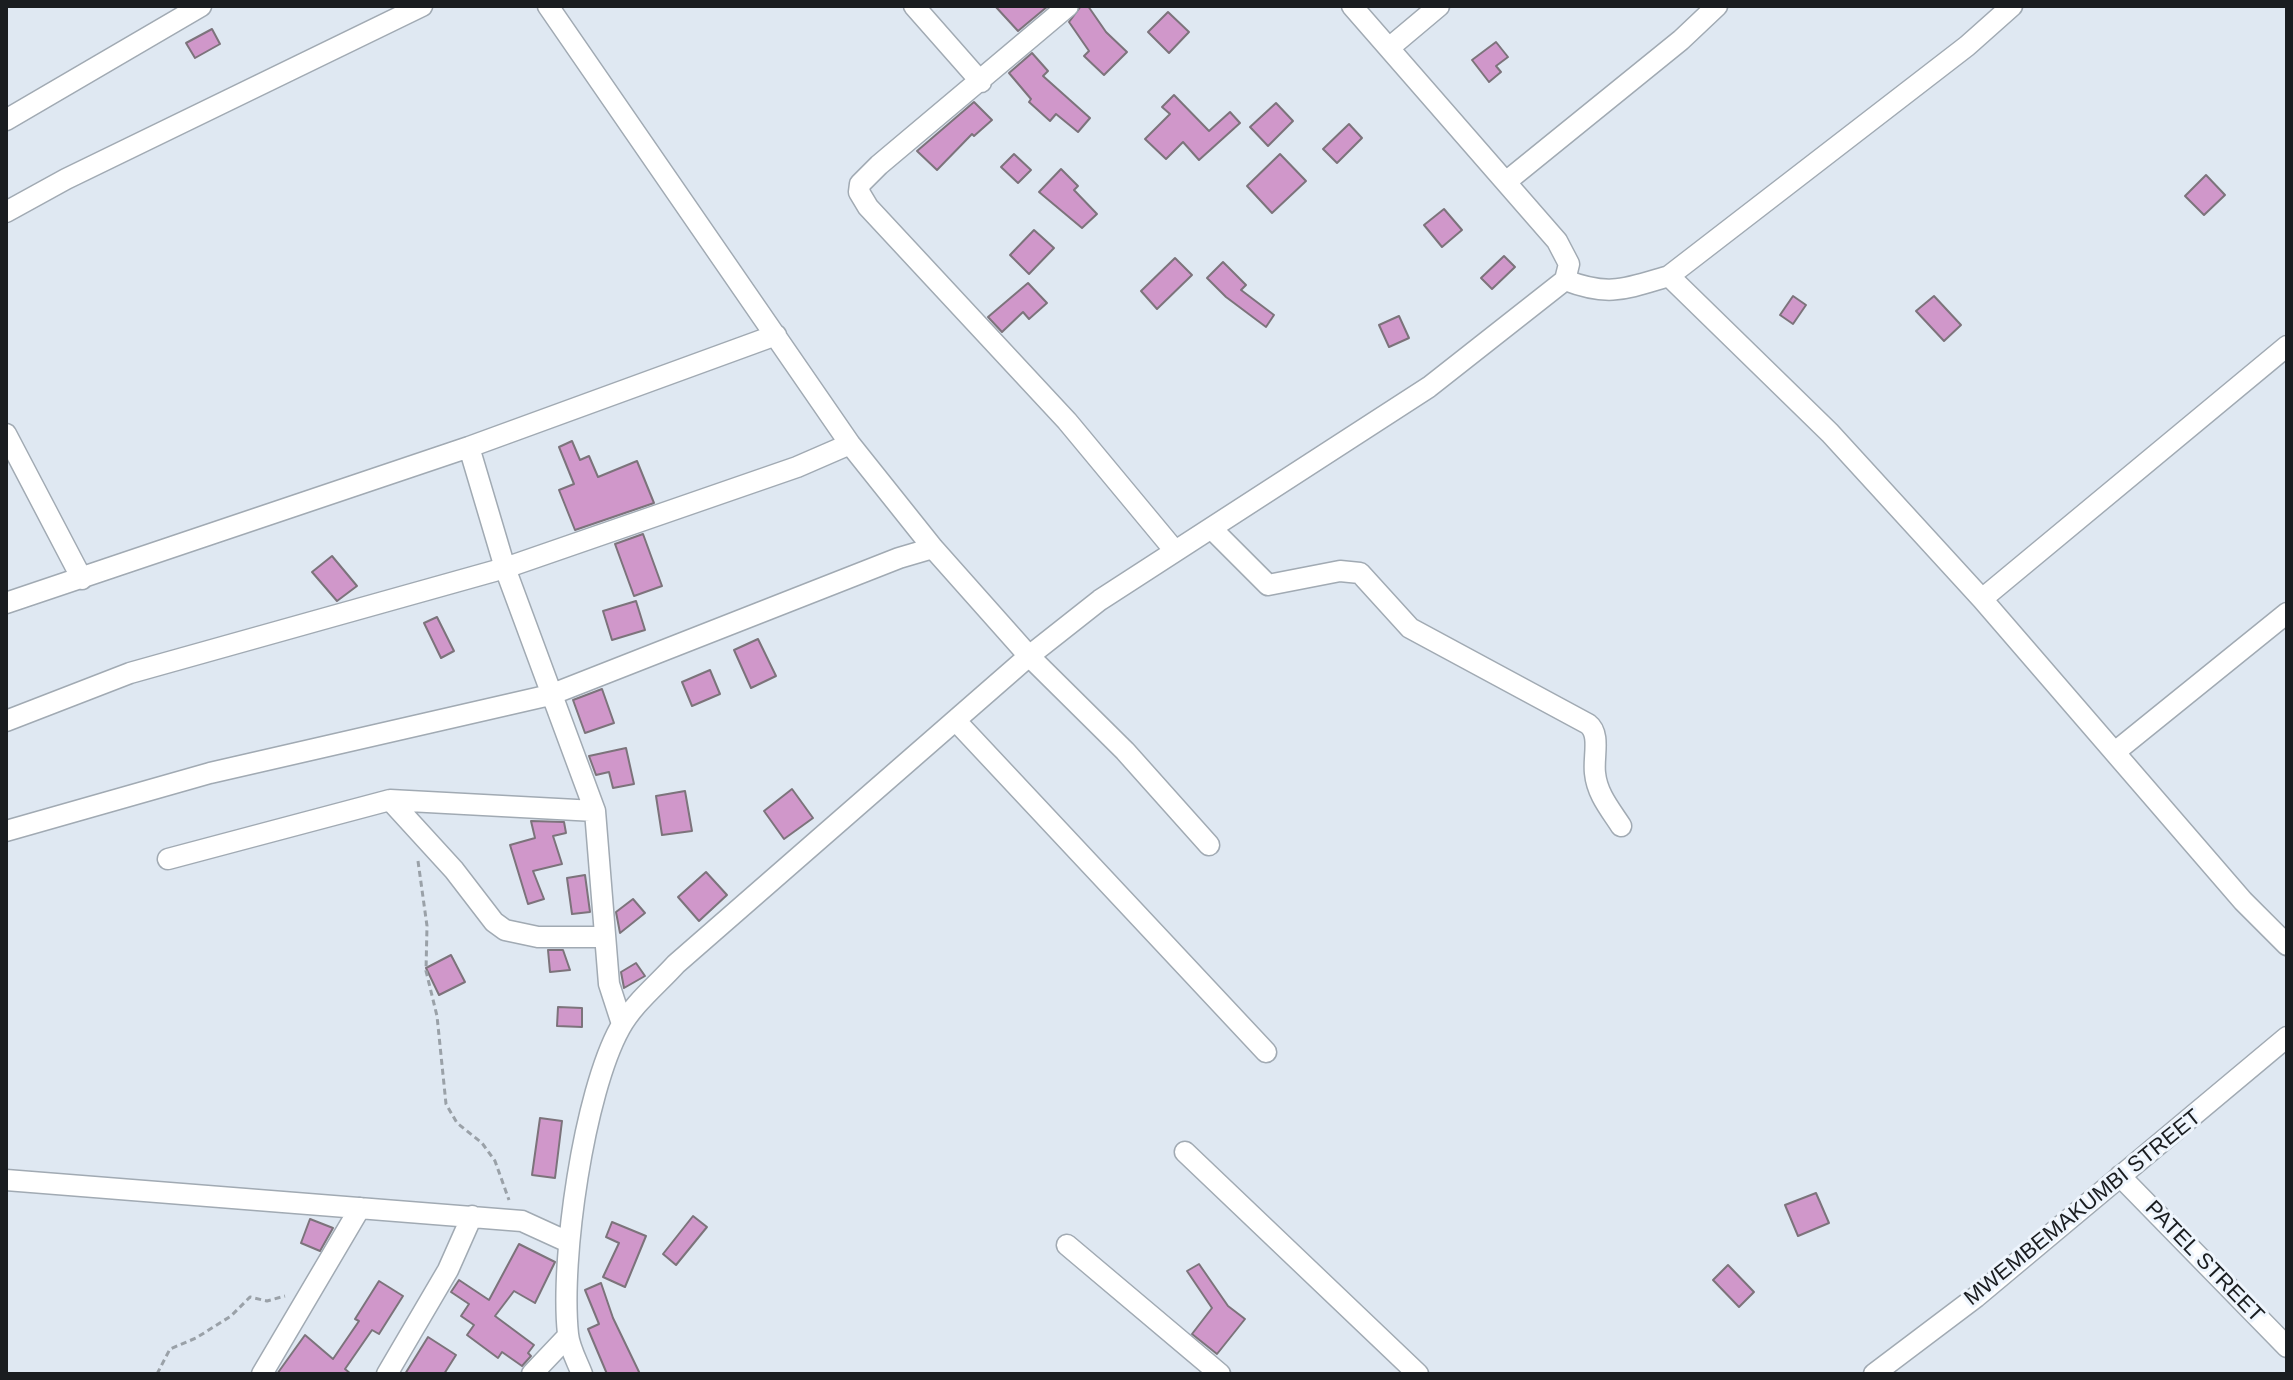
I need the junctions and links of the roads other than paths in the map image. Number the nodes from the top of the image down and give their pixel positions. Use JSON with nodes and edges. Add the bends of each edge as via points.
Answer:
{"nodes":[{"id":1,"x":201,"y":6,"type":"edge"},
{"id":2,"x":422,"y":6,"type":"edge"},
{"id":3,"x":548,"y":6,"type":"edge"},
{"id":4,"x":914,"y":6,"type":"edge"},
{"id":5,"x":1068,"y":6,"type":"edge"},
{"id":6,"x":1352,"y":6,"type":"edge"},
{"id":7,"x":1439,"y":6,"type":"edge"},
{"id":8,"x":1717,"y":6,"type":"edge"},
{"id":9,"x":2012,"y":6,"type":"edge"},
{"id":10,"x":1389,"y":48,"type":"junction"},
{"id":11,"x":981,"y":82,"type":"junction"},
{"id":12,"x":6,"y":120,"type":"edge"},
{"id":13,"x":1507,"y":181,"type":"junction"},
{"id":14,"x":6,"y":212,"type":"edge"},
{"id":15,"x":1669,"y":276,"type":"junction"},
{"id":16,"x":1565,"y":280,"type":"junction"},
{"id":17,"x":776,"y":335,"type":"junction"},
{"id":18,"x":2287,"y":346,"type":"edge"},
{"id":19,"x":6,"y":434,"type":"edge"},
{"id":20,"x":850,"y":444,"type":"junction"},
{"id":21,"x":469,"y":447,"type":"junction"},
{"id":22,"x":1211,"y":528,"type":"junction"},
{"id":23,"x":933,"y":548,"type":"junction"},
{"id":24,"x":1175,"y":551,"type":"junction"},
{"id":25,"x":505,"y":568,"type":"junction"},
{"id":26,"x":82,"y":579,"type":"junction"},
{"id":27,"x":1982,"y":599,"type":"junction"},
{"id":28,"x":6,"y":603,"type":"edge"},
{"id":29,"x":2287,"y":613,"type":"edge"},
{"id":30,"x":1029,"y":656,"type":"junction"},
{"id":31,"x":550,"y":695,"type":"junction"},
{"id":32,"x":6,"y":721,"type":"edge"},
{"id":33,"x":956,"y":721,"type":"junction"},
{"id":34,"x":2115,"y":752,"type":"junction"},
{"id":35,"x":390,"y":800,"type":"junction"},
{"id":36,"x":595,"y":811,"type":"junction"},
{"id":37,"x":1621,"y":826,"type":"dead end"},
{"id":38,"x":6,"y":831,"type":"edge"},
{"id":39,"x":1209,"y":845,"type":"dead end"},
{"id":40,"x":168,"y":859,"type":"dead end"},
{"id":41,"x":603,"y":937,"type":"junction"},
{"id":42,"x":2287,"y":945,"type":"edge"},
{"id":43,"x":622,"y":1024,"type":"junction"},
{"id":44,"x":2287,"y":1037,"type":"edge"},
{"id":45,"x":1266,"y":1052,"type":"dead end"},
{"id":46,"x":1185,"y":1152,"type":"dead end"},
{"id":47,"x":2120,"y":1176,"type":"junction"},
{"id":48,"x":6,"y":1180,"type":"edge"},
{"id":49,"x":360,"y":1208,"type":"junction"},
{"id":50,"x":472,"y":1216,"type":"junction"},
{"id":51,"x":568,"y":1242,"type":"junction"},
{"id":52,"x":1067,"y":1245,"type":"dead end"},
{"id":53,"x":568,"y":1336,"type":"junction"},
{"id":54,"x":2287,"y":1347,"type":"edge"},
{"id":55,"x":262,"y":1374,"type":"edge"},
{"id":56,"x":387,"y":1374,"type":"edge"},
{"id":57,"x":532,"y":1374,"type":"edge"},
{"id":58,"x":582,"y":1374,"type":"edge"},
{"id":59,"x":1220,"y":1374,"type":"edge"},
{"id":60,"x":1418,"y":1374,"type":"edge"},
{"id":61,"x":1874,"y":1374,"type":"edge"}],
"edges":[{"from":1,"to":12,"type":"street"},
{"from":2,"to":14,"type":"street"},
{"from":3,"to":17,"type":"street"},
{"from":4,"to":11,"type":"street"},
{"from":5,"to":11,"type":"street"},
{"from":6,"to":10,"type":"street"},
{"from":7,"to":10,"type":"street"},
{"from":8,"to":13,"type":"street"},
{"from":9,"to":15,"type":"street"},
{"from":10,"to":13,"type":"street"},
{"from":11,"to":24,"type":"street","via":[[879,165],[859,192],[1067,421]]},
{"from":13,"to":16,"type":"street","via":[[1557,241],[1569,264]]},
{"from":15,"to":16,"type":"street","via":[[1611,292]]},
{"from":15,"to":27,"type":"street","via":[[1830,433]]},
{"from":16,"to":22,"type":"street","via":[[1429,387]]},
{"from":17,"to":20,"type":"street"},
{"from":17,"to":21,"type":"street"},
{"from":18,"to":27,"type":"street"},
{"from":19,"to":26,"type":"street"},
{"from":20,"to":23,"type":"street"},
{"from":20,"to":25,"type":"street"},
{"from":21,"to":25,"type":"street"},
{"from":21,"to":26,"type":"street"},
{"from":22,"to":24,"type":"street"},
{"from":22,"to":37,"type":"street","via":[[1268,585],[1340,571],[1360,573],[1410,628],[1588,724],[1596,736],[1600,795]]},
{"from":23,"to":30,"type":"street"},
{"from":23,"to":31,"type":"street"},
{"from":24,"to":30,"type":"street","via":[[1100,600]]},
{"from":25,"to":31,"type":"street"},
{"from":25,"to":32,"type":"street","via":[[130,673]]},
{"from":26,"to":28,"type":"street"},
{"from":27,"to":34,"type":"street"},
{"from":29,"to":34,"type":"street"},
{"from":30,"to":33,"type":"street"},
{"from":30,"to":39,"type":"street"},
{"from":31,"to":36,"type":"street"},
{"from":31,"to":38,"type":"street","via":[[210,773]]},
{"from":33,"to":43,"type":"street","via":[[676,964]]},
{"from":33,"to":45,"type":"street"},
{"from":34,"to":42,"type":"street"},
{"from":35,"to":36,"type":"street"},
{"from":35,"to":40,"type":"street"},
{"from":35,"to":41,"type":"street","via":[[505,930],[538,937]]},
{"from":36,"to":41,"type":"street"},
{"from":41,"to":43,"type":"street","via":[[609,984]]},
{"from":43,"to":51,"type":"street","via":[[605,1057]]},
{"from":44,"to":47,"type":"street","name":"MWEMBEMAKUMBI STREET"},
{"from":46,"to":60,"type":"street"},
{"from":47,"to":54,"type":"street","name":"PATEL STREET"},
{"from":47,"to":61,"type":"street","name":"MWEMBEMAKUMBI STREET"},
{"from":48,"to":49,"type":"street"},
{"from":49,"to":50,"type":"street"},
{"from":49,"to":55,"type":"street"},
{"from":50,"to":51,"type":"street","via":[[522,1221]]},
{"from":50,"to":56,"type":"street","via":[[448,1270]]},
{"from":51,"to":53,"type":"street"},
{"from":52,"to":59,"type":"street"},
{"from":53,"to":57,"type":"street"},
{"from":53,"to":58,"type":"street"}]}
